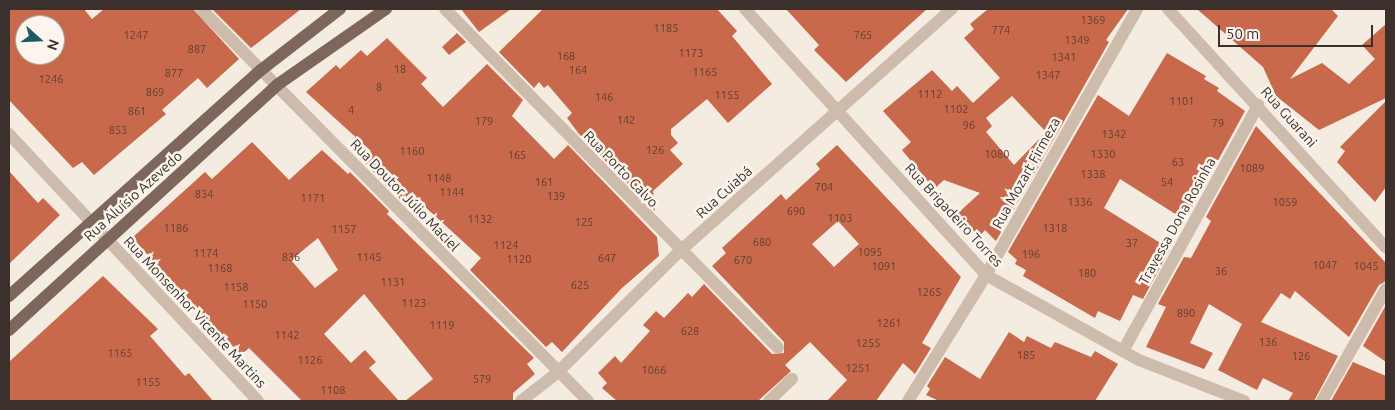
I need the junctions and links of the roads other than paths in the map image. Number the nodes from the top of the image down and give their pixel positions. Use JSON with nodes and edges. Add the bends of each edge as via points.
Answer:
{"nodes":[{"id":1,"x":201,"y":9,"type":"edge"},
{"id":2,"x":340,"y":9,"type":"edge"},
{"id":3,"x":386,"y":9,"type":"edge"},
{"id":4,"x":445,"y":9,"type":"edge"},
{"id":5,"x":745,"y":9,"type":"edge"},
{"id":6,"x":952,"y":9,"type":"edge"},
{"id":7,"x":1137,"y":9,"type":"edge"},
{"id":8,"x":1168,"y":9,"type":"edge"},
{"id":9,"x":261,"y":70,"type":"junction"},
{"id":10,"x":277,"y":85,"type":"junction"},
{"id":11,"x":1258,"y":105,"type":"junction"},
{"id":12,"x":839,"y":110,"type":"junction"},
{"id":13,"x":9,"y":134,"type":"edge"},
{"id":14,"x":90,"y":220,"type":"junction"},
{"id":15,"x":108,"y":239,"type":"junction"},
{"id":16,"x":1386,"y":248,"type":"edge"},
{"id":17,"x":680,"y":251,"type":"junction"},
{"id":18,"x":986,"y":275,"type":"junction"},
{"id":19,"x":1386,"y":289,"type":"edge"},
{"id":20,"x":9,"y":296,"type":"edge"},
{"id":21,"x":9,"y":330,"type":"edge"},
{"id":22,"x":778,"y":348,"type":"dead end"},
{"id":23,"x":1123,"y":351,"type":"junction"},
{"id":24,"x":557,"y":373,"type":"junction"},
{"id":25,"x":792,"y":379,"type":"dead end"},
{"id":26,"x":258,"y":401,"type":"edge"},
{"id":27,"x":521,"y":401,"type":"edge"},
{"id":28,"x":588,"y":401,"type":"edge"},
{"id":29,"x":769,"y":401,"type":"edge"},
{"id":30,"x":908,"y":401,"type":"edge"},
{"id":31,"x":1244,"y":401,"type":"edge"},
{"id":32,"x":1322,"y":401,"type":"edge"}],
"edges":[{"from":1,"to":9,"type":"street","name":"Rua Doutor Júlio Maciel"},
{"from":2,"to":9,"type":"main road","name":"Rua Aluísio Azevedo"},
{"from":3,"to":10,"type":"main road","name":"Rua Aluísio Azevedo"},
{"from":4,"to":17,"type":"street","name":"Rua Porto Calvo"},
{"from":5,"to":12,"type":"street","name":"Rua Brigadeiro Torres"},
{"from":6,"to":12,"type":"street","name":"Rua Cuiabá"},
{"from":7,"to":18,"type":"street","name":"Rua Mozart Firmeza"},
{"from":8,"to":11,"type":"street","name":"Rua Guarani"},
{"from":9,"to":10,"type":"street","name":"Rua Doutor Júlio Maciel"},
{"from":9,"to":14,"type":"main road","name":"Rua Aluísio Azevedo"},
{"from":10,"to":15,"type":"main road","name":"Rua Aluísio Azevedo"},
{"from":10,"to":24,"type":"street","name":"Rua Doutor Júlio Maciel"},
{"from":11,"to":16,"type":"street","name":"Rua Guarani"},
{"from":11,"to":23,"type":"street","name":"Travessa Dona Rosinha"},
{"from":12,"to":17,"type":"street","name":"Rua Cuiabá"},
{"from":12,"to":18,"type":"street","name":"Rua Brigadeiro Torres"},
{"from":13,"to":14,"type":"street","name":"Rua Monsenhor Vicente Martins"},
{"from":14,"to":15,"type":"street","name":"Rua Monsenhor Vicente Martins"},
{"from":14,"to":20,"type":"main road","name":"Rua Aluísio Azevedo"},
{"from":15,"to":21,"type":"main road","name":"Rua Aluísio Azevedo"},
{"from":15,"to":26,"type":"street","name":"Rua Monsenhor Vicente Martins"},
{"from":17,"to":22,"type":"street","name":"Rua Porto Calvo"},
{"from":17,"to":24,"type":"street","name":"Rua Cuiabá"},
{"from":18,"to":23,"type":"street","name":"Rua Brigadeiro Torres"},
{"from":18,"to":30,"type":"street","name":"Rua Mozart Firmeza"},
{"from":19,"to":32,"type":"street"},
{"from":23,"to":31,"type":"street","name":"Rua Brigadeiro Torres"},
{"from":24,"to":27,"type":"street","name":"Rua Cuiabá"},
{"from":24,"to":28,"type":"street","name":"Rua Doutor Júlio Maciel"},
{"from":25,"to":29,"type":"street"}]}
